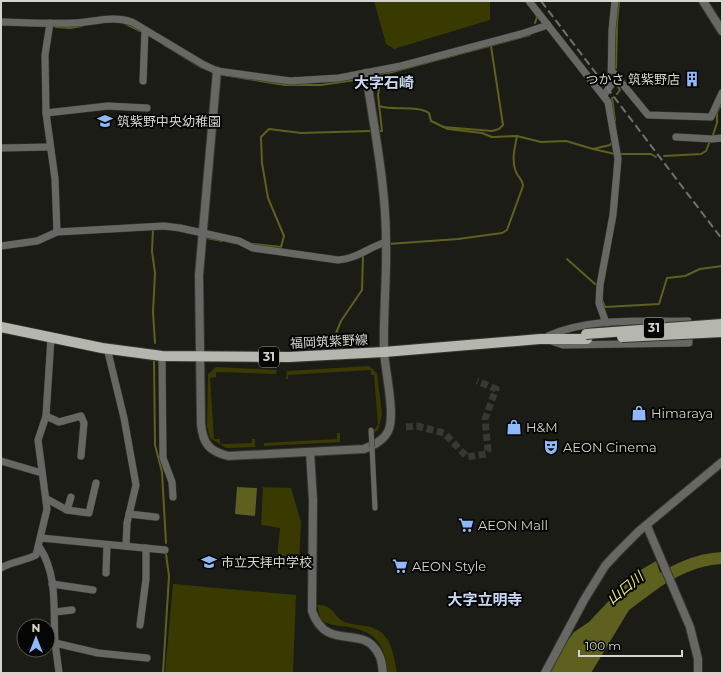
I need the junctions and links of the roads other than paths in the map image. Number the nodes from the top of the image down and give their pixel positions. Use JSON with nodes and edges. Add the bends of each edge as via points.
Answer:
{"nodes":[{"id":1,"x":529,"y":1,"type":"edge"},
{"id":2,"x":615,"y":1,"type":"edge"},
{"id":3,"x":703,"y":1,"type":"edge"},
{"id":4,"x":1,"y":22,"type":"edge"},
{"id":5,"x":50,"y":23,"type":"junction"},
{"id":6,"x":548,"y":24,"type":"junction"},
{"id":7,"x":145,"y":30,"type":"junction"},
{"id":8,"x":722,"y":31,"type":"edge"},
{"id":9,"x":217,"y":71,"type":"junction"},
{"id":10,"x":612,"y":71,"type":"junction"},
{"id":11,"x":366,"y":74,"type":"junction"},
{"id":12,"x":143,"y":81,"type":"dead end"},
{"id":13,"x":722,"y":93,"type":"edge"},
{"id":14,"x":604,"y":95,"type":"junction"},
{"id":15,"x":147,"y":108,"type":"dead end"},
{"id":16,"x":46,"y":112,"type":"junction"},
{"id":17,"x":676,"y":137,"type":"dead end"},
{"id":18,"x":722,"y":138,"type":"edge"},
{"id":19,"x":50,"y":147,"type":"junction"},
{"id":20,"x":1,"y":148,"type":"edge"},
{"id":21,"x":57,"y":232,"type":"junction"},
{"id":22,"x":203,"y":234,"type":"junction"},
{"id":23,"x":386,"y":242,"type":"junction"},
{"id":24,"x":1,"y":246,"type":"edge"},
{"id":25,"x":606,"y":323,"type":"junction"},
{"id":26,"x":722,"y":324,"type":"edge"},
{"id":27,"x":1,"y":327,"type":"edge"},
{"id":28,"x":722,"y":332,"type":"edge"},
{"id":29,"x":586,"y":336,"type":"junction"},
{"id":30,"x":51,"y":338,"type":"junction"},
{"id":31,"x":546,"y":339,"type":"junction"},
{"id":32,"x":107,"y":348,"type":"junction"},
{"id":33,"x":384,"y":352,"type":"junction"},
{"id":34,"x":162,"y":356,"type":"junction"},
{"id":35,"x":201,"y":356,"type":"junction"},
{"id":36,"x":46,"y":416,"type":"junction"},
{"id":37,"x":371,"y":430,"type":"dead end"},
{"id":38,"x":310,"y":452,"type":"junction"},
{"id":39,"x":81,"y":456,"type":"dead end"},
{"id":40,"x":1,"y":461,"type":"edge"},
{"id":41,"x":722,"y":462,"type":"edge"},
{"id":42,"x":42,"y":473,"type":"junction"},
{"id":43,"x":96,"y":483,"type":"dead end"},
{"id":44,"x":71,"y":497,"type":"dead end"},
{"id":45,"x":173,"y":497,"type":"dead end"},
{"id":46,"x":46,"y":499,"type":"junction"},
{"id":47,"x":376,"y":508,"type":"dead end"},
{"id":48,"x":66,"y":510,"type":"junction"},
{"id":49,"x":129,"y":514,"type":"junction"},
{"id":50,"x":156,"y":517,"type":"dead end"},
{"id":51,"x":647,"y":526,"type":"junction"},
{"id":52,"x":41,"y":538,"type":"junction"},
{"id":53,"x":107,"y":545,"type":"junction"},
{"id":54,"x":126,"y":546,"type":"junction"},
{"id":55,"x":40,"y":548,"type":"junction"},
{"id":56,"x":146,"y":548,"type":"junction"},
{"id":57,"x":164,"y":550,"type":"dead end"},
{"id":58,"x":1,"y":568,"type":"edge"},
{"id":59,"x":106,"y":573,"type":"dead end"},
{"id":60,"x":52,"y":584,"type":"junction"},
{"id":61,"x":92,"y":590,"type":"dead end"},
{"id":62,"x":72,"y":610,"type":"dead end"},
{"id":63,"x":55,"y":612,"type":"junction"},
{"id":64,"x":55,"y":618,"type":"edge"},
{"id":65,"x":140,"y":625,"type":"dead end"},
{"id":66,"x":56,"y":643,"type":"edge"},
{"id":67,"x":56,"y":650,"type":"edge"},
{"id":68,"x":147,"y":658,"type":"dead end"},
{"id":69,"x":59,"y":673,"type":"edge"},
{"id":70,"x":383,"y":673,"type":"edge"},
{"id":71,"x":545,"y":673,"type":"edge"},
{"id":72,"x":698,"y":673,"type":"edge"}],
"edges":[{"from":1,"to":6,"type":"street"},
{"from":2,"to":10,"type":"street"},
{"from":3,"to":8,"type":"street"},
{"from":4,"to":5,"type":"street"},
{"from":5,"to":7,"type":"street","via":[[76,23],[114,18],[132,22]]},
{"from":5,"to":16,"type":"street","via":[[45,55]]},
{"from":6,"to":11,"type":"street","via":[[521,34]]},
{"from":6,"to":14,"type":"street"},
{"from":7,"to":9,"type":"street"},
{"from":7,"to":12,"type":"street"},
{"from":9,"to":11,"type":"street","via":[[290,81]]},
{"from":9,"to":22,"type":"street"},
{"from":10,"to":13,"type":"street","via":[[648,115],[711,117]]},
{"from":10,"to":14,"type":"street","via":[[612,85]]},
{"from":11,"to":23,"type":"street","via":[[380,163]]},
{"from":14,"to":25,"type":"street","via":[[608,102],[618,159],[613,215],[600,285],[599,303]]},
{"from":15,"to":16,"type":"street","via":[[108,106]]},
{"from":16,"to":19,"type":"street"},
{"from":17,"to":18,"type":"street"},
{"from":19,"to":20,"type":"street"},
{"from":19,"to":21,"type":"street","via":[[55,179]]},
{"from":21,"to":22,"type":"street","via":[[164,226]]},
{"from":21,"to":24,"type":"street","via":[[37,241]]},
{"from":22,"to":23,"type":"street","via":[[239,241],[253,248],[338,260],[360,255]]},
{"from":22,"to":35,"type":"street","via":[[199,275]]},
{"from":23,"to":33,"type":"street"},
{"from":25,"to":31,"type":"street","via":[[565,329]]},
{"from":25,"to":31,"type":"street","via":[[688,321],[689,343],[563,345]]},
{"from":26,"to":29,"type":"main road","name":"福岡筑紫野線","number":"31","bridge":true},
{"from":27,"to":30,"type":"main road","name":"福岡筑紫野線","number":"31"},
{"from":28,"to":29,"type":"main road","name":"福岡筑紫野線","number":"31","bridge":true},
{"from":29,"to":31,"type":"main road","name":"福岡筑紫野線","number":"31"},
{"from":30,"to":32,"type":"main road","name":"福岡筑紫野線","number":"31"},
{"from":30,"to":36,"type":"street"},
{"from":31,"to":33,"type":"main road","name":"福岡筑紫野線","number":"31"},
{"from":32,"to":34,"type":"main road","name":"福岡筑紫野線","number":"31"},
{"from":32,"to":49,"type":"street","via":[[124,418],[136,485]]},
{"from":33,"to":35,"type":"main road","name":"福岡筑紫野線","number":"31","via":[[289,357]]},
{"from":33,"to":38,"type":"street","via":[[390,421],[384,438],[364,449]]},
{"from":34,"to":35,"type":"main road","name":"福岡筑紫野線","number":"31"},
{"from":34,"to":45,"type":"street","via":[[163,458],[172,482]]},
{"from":35,"to":38,"type":"street","via":[[202,434],[213,451],[228,456]]},
{"from":36,"to":39,"type":"street","via":[[59,422],[81,416],[84,423]]},
{"from":36,"to":42,"type":"street","via":[[38,440]]},
{"from":37,"to":47,"type":"street","bridge":true},
{"from":38,"to":70,"type":"street","via":[[312,611],[323,631],[333,636],[358,638],[375,647],[380,656]]},
{"from":40,"to":42,"type":"street"},
{"from":41,"to":51,"type":"street"},
{"from":42,"to":46,"type":"street"},
{"from":43,"to":48,"type":"street","via":[[89,513]]},
{"from":44,"to":48,"type":"street"},
{"from":46,"to":48,"type":"street"},
{"from":46,"to":52,"type":"street","via":[[47,509]]},
{"from":49,"to":50,"type":"street"},
{"from":49,"to":54,"type":"street"},
{"from":51,"to":71,"type":"street","via":[[605,566]]},
{"from":51,"to":72,"type":"street","via":[[695,641]]},
{"from":52,"to":53,"type":"street"},
{"from":52,"to":55,"type":"street"},
{"from":53,"to":54,"type":"street"},
{"from":53,"to":59,"type":"street"},
{"from":54,"to":56,"type":"street"},
{"from":55,"to":58,"type":"street","via":[[36,555],[28,560],[8,563]]},
{"from":55,"to":60,"type":"street","via":[[47,559]]},
{"from":56,"to":57,"type":"street"},
{"from":56,"to":65,"type":"street","via":[[146,579]]},
{"from":60,"to":61,"type":"street"},
{"from":60,"to":63,"type":"street"},
{"from":62,"to":63,"type":"street"},
{"from":63,"to":64,"type":"street"},
{"from":66,"to":68,"type":"street","via":[[98,653]]},
{"from":67,"to":69,"type":"street"}]}
